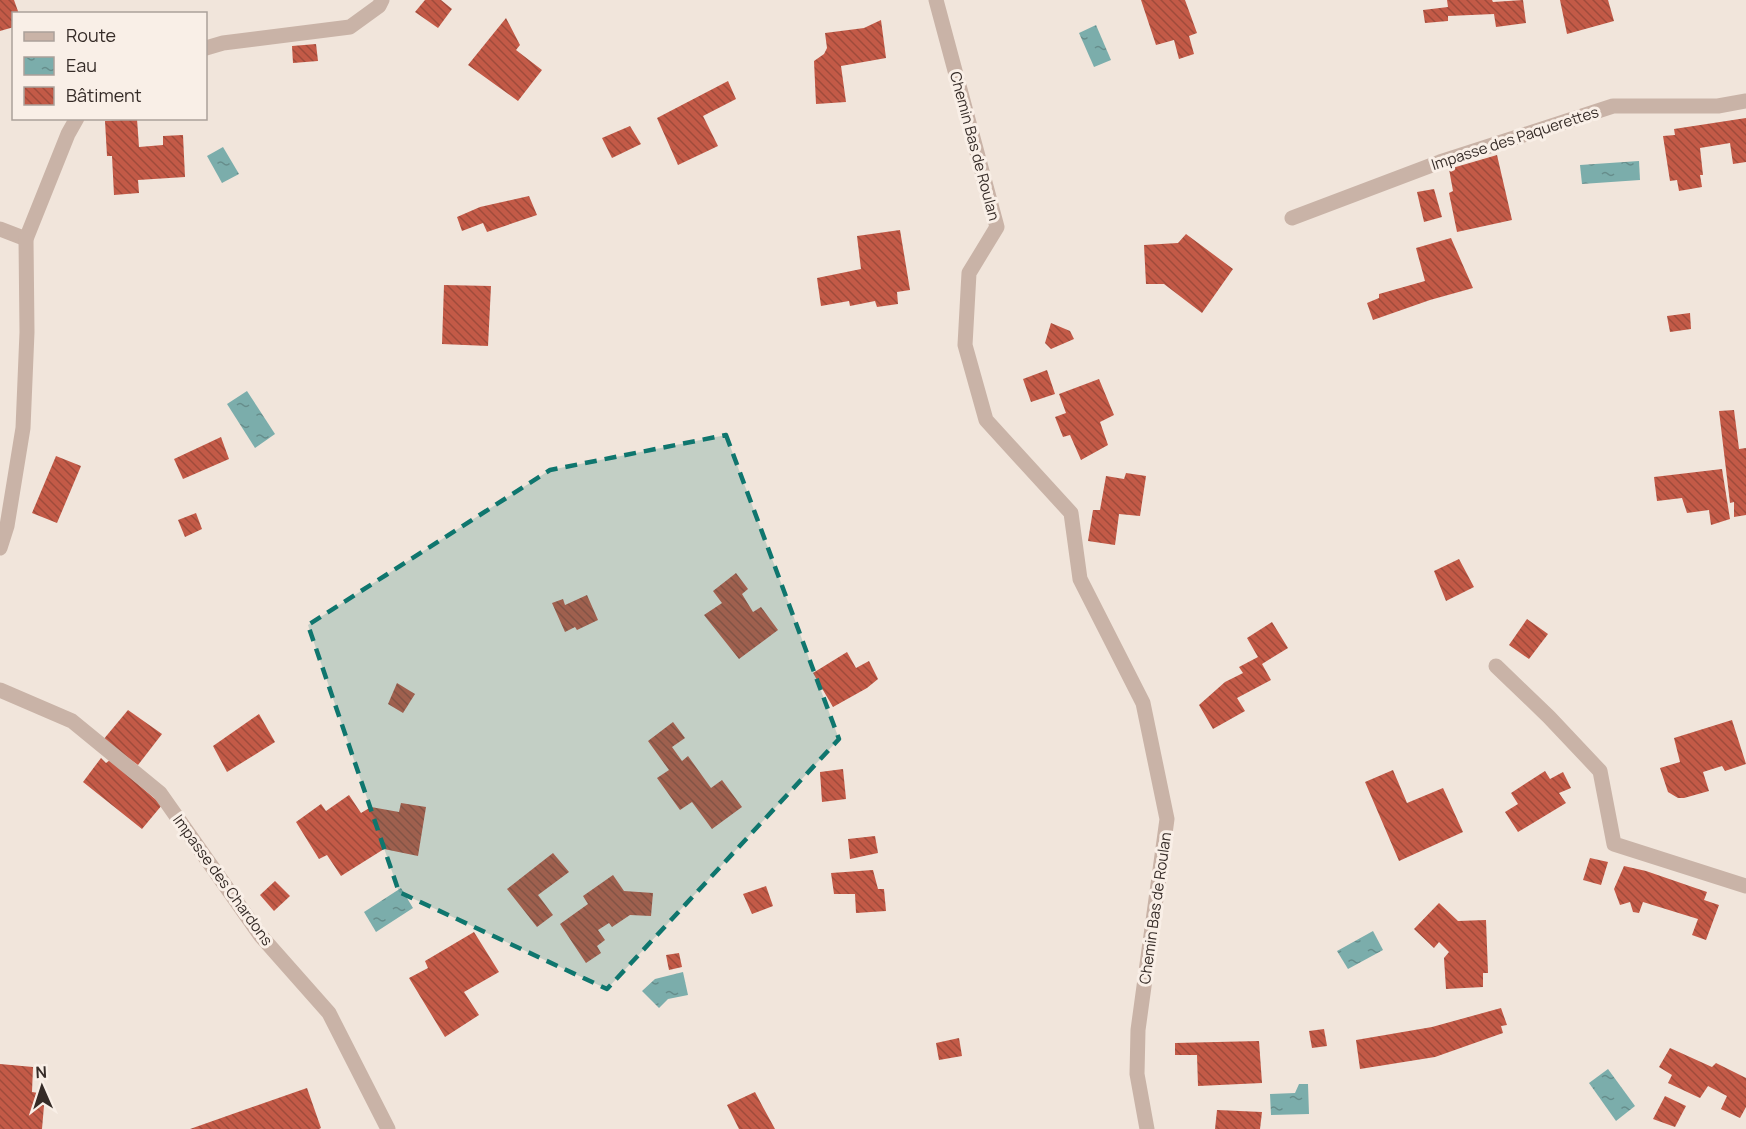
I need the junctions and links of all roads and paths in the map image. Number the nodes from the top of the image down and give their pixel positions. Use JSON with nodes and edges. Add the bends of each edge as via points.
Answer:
{"nodes":[{"id":1,"x":382,"y":0,"type":"edge"},
{"id":2,"x":936,"y":0,"type":"edge"},
{"id":3,"x":207,"y":48,"type":"edge"},
{"id":4,"x":1746,"y":101,"type":"edge"},
{"id":5,"x":76,"y":120,"type":"edge"},
{"id":6,"x":1292,"y":218,"type":"dead end"},
{"id":7,"x":0,"y":229,"type":"edge"},
{"id":8,"x":26,"y":239,"type":"junction"},
{"id":9,"x":0,"y":548,"type":"edge"},
{"id":10,"x":1497,"y":666,"type":"dead end"},
{"id":11,"x":0,"y":690,"type":"edge"},
{"id":12,"x":1746,"y":886,"type":"edge"},
{"id":13,"x":388,"y":1129,"type":"edge"},
{"id":14,"x":1147,"y":1129,"type":"edge"}],
"edges":[{"from":1,"to":3,"type":"street","via":[[350,27]]},
{"from":2,"to":14,"type":"street","name":"Chemin Bas de Roulan","via":[[997,227],[969,273],[964,345],[986,420],[1071,513],[1080,579],[1143,703],[1167,819],[1138,1030],[1137,1074]]},
{"from":4,"to":6,"type":"street","name":"Impasse des Paquerettes","via":[[1718,106],[1613,106],[1440,162]]},
{"from":5,"to":8,"type":"street"},
{"from":7,"to":8,"type":"street"},
{"from":8,"to":9,"type":"street","via":[[23,428]]},
{"from":10,"to":12,"type":"street","via":[[1600,771],[1614,844]]},
{"from":11,"to":13,"type":"street","name":"Impasse des Chardons","via":[[72,721],[160,793],[260,935],[329,1013]]}]}
